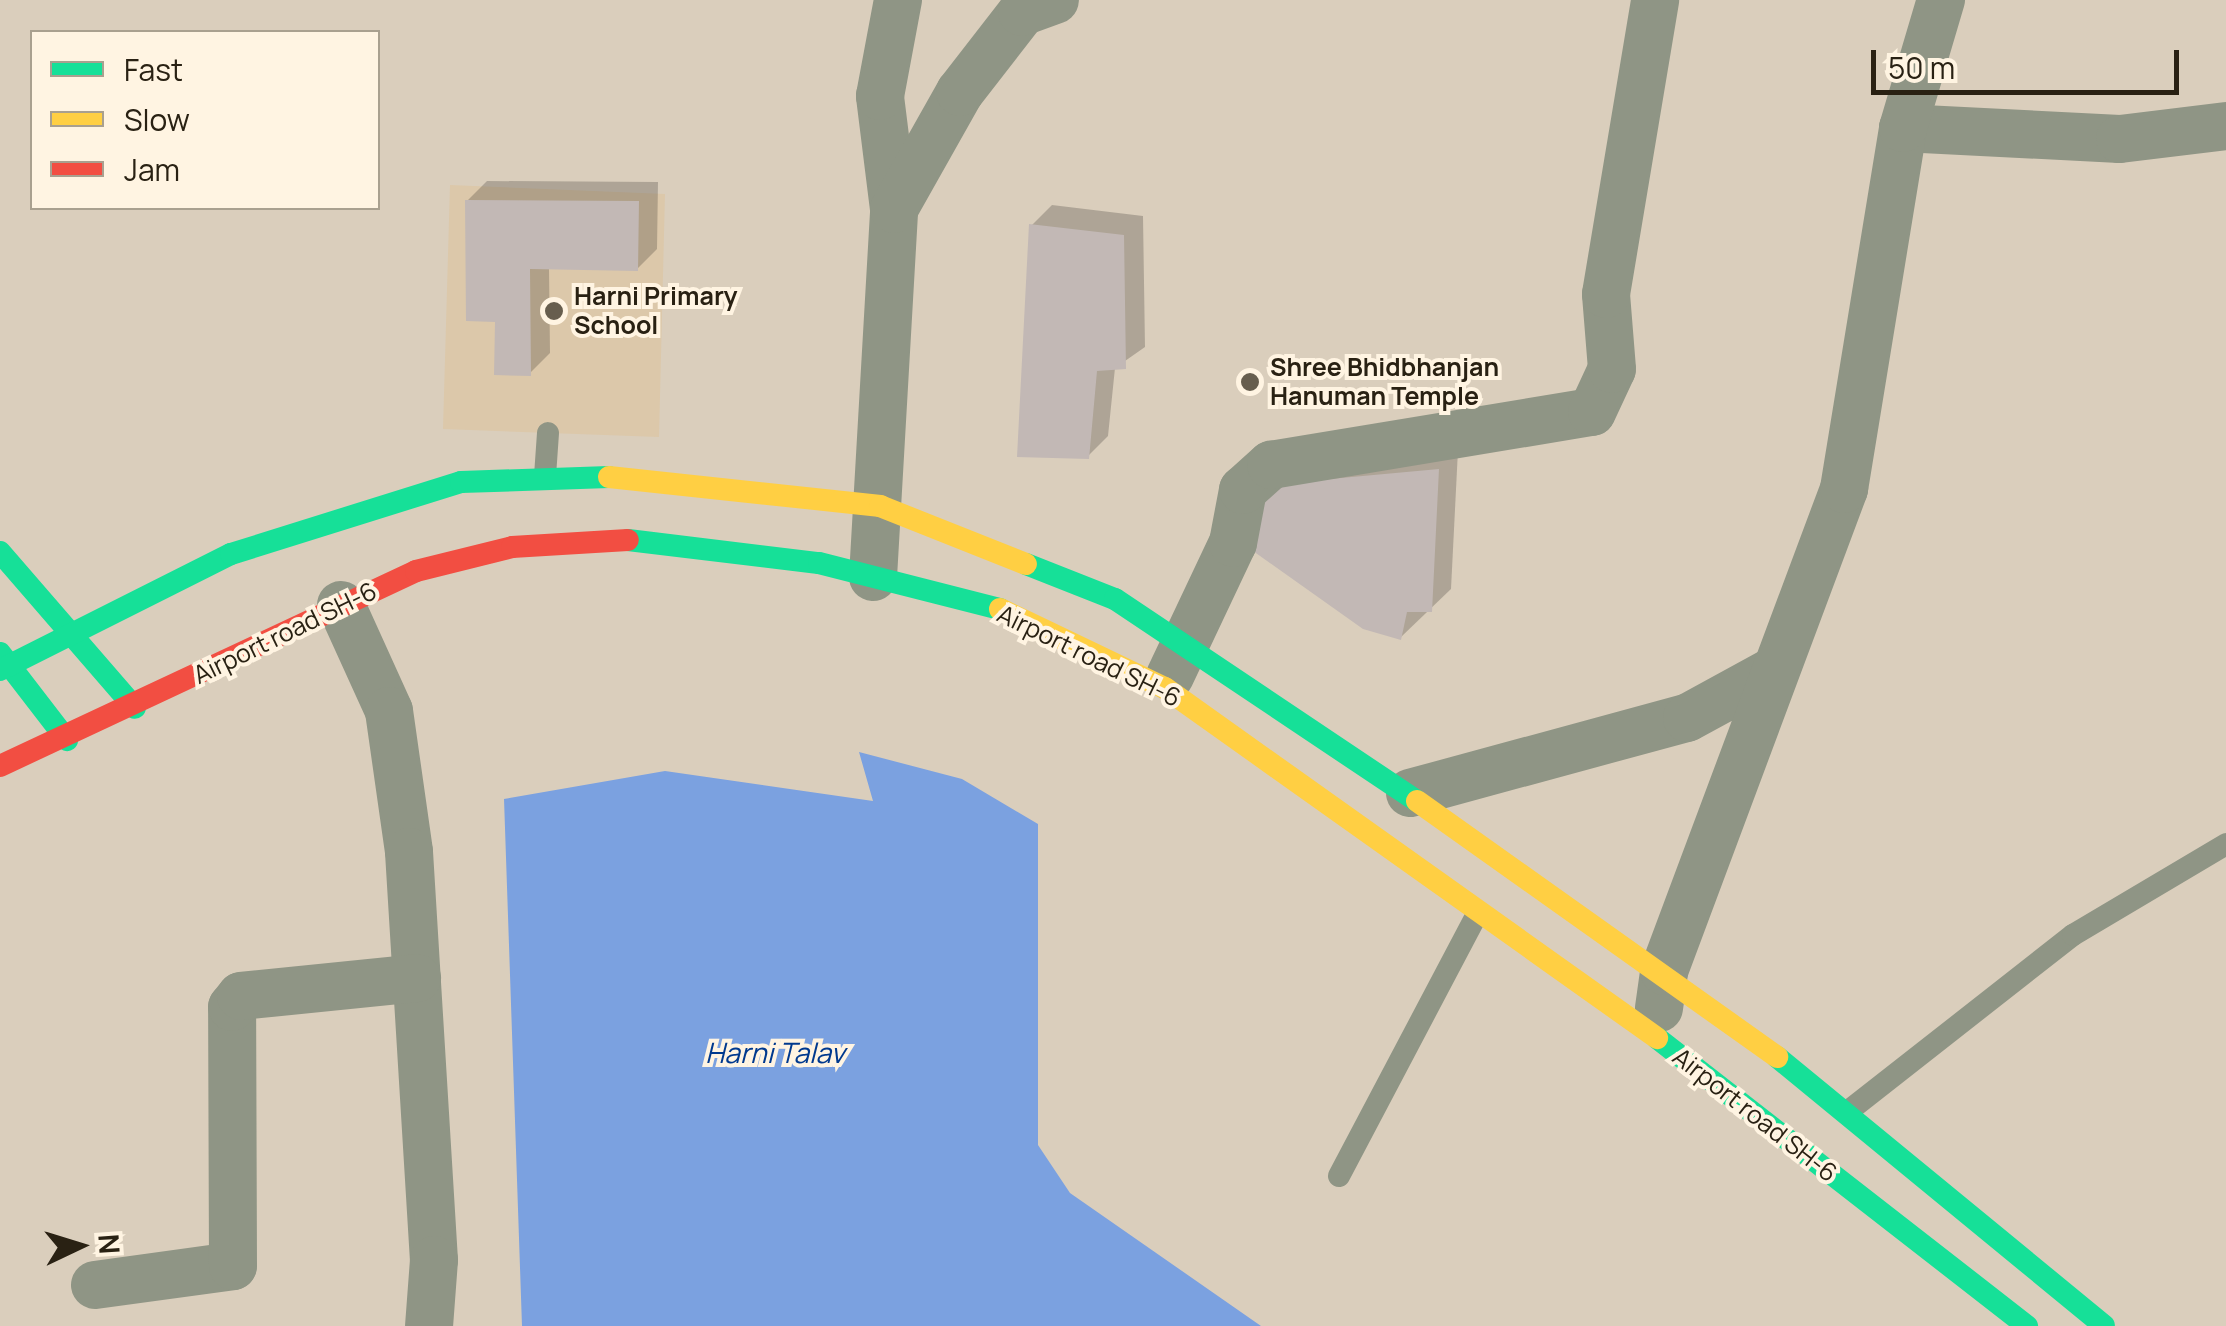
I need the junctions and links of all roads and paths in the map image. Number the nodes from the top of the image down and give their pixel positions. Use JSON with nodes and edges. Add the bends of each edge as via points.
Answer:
{"nodes":[{"id":1,"x":898,"y":0,"type":"edge"},
{"id":2,"x":1055,"y":0,"type":"edge"},
{"id":3,"x":1655,"y":0,"type":"edge"},
{"id":4,"x":1942,"y":0,"type":"edge"},
{"id":5,"x":2226,"y":126,"type":"edge"},
{"id":6,"x":1902,"y":128,"type":"junction"},
{"id":7,"x":894,"y":209,"type":"junction"},
{"id":8,"x":548,"y":432,"type":"dead end"},
{"id":9,"x":544,"y":476,"type":"junction"},
{"id":10,"x":880,"y":506,"type":"junction"},
{"id":11,"x":0,"y":552,"type":"edge"},
{"id":12,"x":873,"y":577,"type":"junction"},
{"id":13,"x":341,"y":605,"type":"junction"},
{"id":14,"x":76,"y":629,"type":"junction"},
{"id":15,"x":1184,"y":641,"type":"junction"},
{"id":16,"x":4,"y":663,"type":"edge"},
{"id":17,"x":1775,"y":670,"type":"junction"},
{"id":18,"x":1165,"y":688,"type":"junction"},
{"id":19,"x":135,"y":708,"type":"junction"},
{"id":20,"x":67,"y":740,"type":"junction"},
{"id":21,"x":0,"y":766,"type":"edge"},
{"id":22,"x":1410,"y":793,"type":"junction"},
{"id":23,"x":2226,"y":844,"type":"edge"},
{"id":24,"x":1478,"y":912,"type":"junction"},
{"id":25,"x":1664,"y":971,"type":"junction"},
{"id":26,"x":417,"y":978,"type":"junction"},
{"id":27,"x":1656,"y":1038,"type":"junction"},
{"id":28,"x":1851,"y":1109,"type":"junction"},
{"id":29,"x":1339,"y":1176,"type":"dead end"},
{"id":30,"x":95,"y":1285,"type":"dead end"},
{"id":31,"x":428,"y":1326,"type":"edge"},
{"id":32,"x":2027,"y":1326,"type":"edge"},
{"id":33,"x":2104,"y":1326,"type":"edge"}],
"edges":[{"from":1,"to":7,"type":"street","via":[[880,96]]},
{"from":2,"to":7,"type":"street","via":[[1022,12],[960,92]]},
{"from":3,"to":15,"type":"street","via":[[1606,294],[1612,369],[1592,412],[1271,465],[1243,490],[1233,543]]},
{"from":4,"to":6,"type":"street"},
{"from":5,"to":6,"type":"street","via":[[2120,139]]},
{"from":6,"to":17,"type":"street","via":[[1844,489]]},
{"from":7,"to":10,"type":"street","via":[[879,368]]},
{"from":8,"to":9,"type":"lane"},
{"from":9,"to":10,"type":"main road"},
{"from":9,"to":14,"type":"main road","via":[[461,482],[231,554]]},
{"from":10,"to":12,"type":"street"},
{"from":10,"to":15,"type":"main road","via":[[1115,599]]},
{"from":11,"to":14,"type":"main road"},
{"from":12,"to":13,"type":"main road","name":"Airport road SH-6","via":[[630,540],[512,547],[416,570]]},
{"from":12,"to":18,"type":"main road","name":"Airport road SH-6","via":[[1003,610]]},
{"from":13,"to":19,"type":"main road","name":"Airport road SH-6"},
{"from":13,"to":26,"type":"street","via":[[389,711]]},
{"from":14,"to":16,"type":"main road"},
{"from":14,"to":19,"type":"main road"},
{"from":15,"to":18,"type":"street"},
{"from":15,"to":22,"type":"main road"},
{"from":16,"to":20,"type":"main road"},
{"from":17,"to":22,"type":"street","via":[[1687,718]]},
{"from":17,"to":25,"type":"street"},
{"from":18,"to":24,"type":"main road","name":"Airport road SH-6"},
{"from":19,"to":20,"type":"main road","name":"Airport road SH-6"},
{"from":20,"to":21,"type":"main road","name":"Airport road SH-6"},
{"from":22,"to":25,"type":"main road"},
{"from":23,"to":28,"type":"lane","via":[[2073,934]]},
{"from":24,"to":27,"type":"main road","name":"Airport road SH-6"},
{"from":24,"to":29,"type":"lane"},
{"from":25,"to":27,"type":"street"},
{"from":25,"to":28,"type":"main road"},
{"from":26,"to":30,"type":"street","via":[[240,996],[232,1007],[234,1266]]},
{"from":26,"to":31,"type":"street","via":[[434,1260]]},
{"from":27,"to":32,"type":"main road","name":"Airport road SH-6"},
{"from":28,"to":33,"type":"main road"}]}
